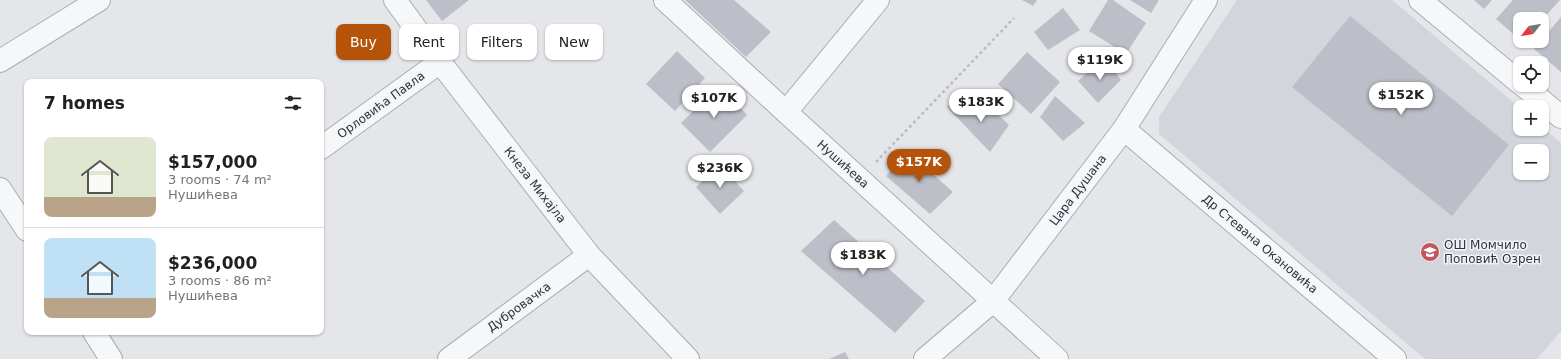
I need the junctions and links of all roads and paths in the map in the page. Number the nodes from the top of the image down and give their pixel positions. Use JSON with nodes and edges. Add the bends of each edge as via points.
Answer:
{"nodes":[{"id":1,"x":99,"y":0,"type":"edge"},
{"id":2,"x":394,"y":0,"type":"edge"},
{"id":3,"x":666,"y":0,"type":"edge"},
{"id":4,"x":878,"y":0,"type":"edge"},
{"id":5,"x":1206,"y":0,"type":"edge"},
{"id":6,"x":1420,"y":0,"type":"edge"},
{"id":7,"x":1014,"y":18,"type":"dead end"},
{"id":8,"x":0,"y":61,"type":"edge"},
{"id":9,"x":440,"y":62,"type":"junction"},
{"id":10,"x":1513,"y":77,"type":"edge"},
{"id":11,"x":1531,"y":92,"type":"edge"},
{"id":12,"x":786,"y":112,"type":"junction"},
{"id":13,"x":1561,"y":117,"type":"edge"},
{"id":14,"x":1124,"y":129,"type":"junction"},
{"id":15,"x":324,"y":146,"type":"edge"},
{"id":16,"x":859,"y":179,"type":"junction"},
{"id":17,"x":0,"y":188,"type":"edge"},
{"id":18,"x":24,"y":225,"type":"edge"},
{"id":19,"x":589,"y":255,"type":"junction"},
{"id":20,"x":993,"y":301,"type":"junction"},
{"id":21,"x":96,"y":335,"type":"edge"},
{"id":22,"x":111,"y":359,"type":"edge"},
{"id":23,"x":449,"y":359,"type":"edge"},
{"id":24,"x":688,"y":359,"type":"edge"},
{"id":25,"x":925,"y":359,"type":"edge"},
{"id":26,"x":1057,"y":359,"type":"edge"},
{"id":27,"x":1395,"y":359,"type":"edge"}],
"edges":[{"from":1,"to":8,"type":"street"},
{"from":2,"to":9,"type":"street","name":"Кнеза Михајла"},
{"from":3,"to":12,"type":"street","name":"Нушићева"},
{"from":4,"to":12,"type":"street"},
{"from":5,"to":14,"type":"street","name":"Цара Душана"},
{"from":6,"to":10,"type":"street"},
{"from":7,"to":16,"type":"path"},
{"from":9,"to":15,"type":"street","name":"Орловића Павла"},
{"from":9,"to":19,"type":"street","name":"Кнеза Михајла"},
{"from":11,"to":13,"type":"street"},
{"from":12,"to":16,"type":"street","name":"Нушићева"},
{"from":14,"to":20,"type":"street","name":"Цара Душана"},
{"from":14,"to":27,"type":"street","name":"Др Стевана Окановића"},
{"from":16,"to":20,"type":"street","name":"Нушићева"},
{"from":17,"to":18,"type":"street"},
{"from":19,"to":23,"type":"street","name":"Дубровачка"},
{"from":19,"to":24,"type":"street","name":"Кнеза Михајла"},
{"from":20,"to":25,"type":"street","name":"Цара Душана"},
{"from":20,"to":26,"type":"street","name":"Нушићева"},
{"from":21,"to":22,"type":"street"}]}
